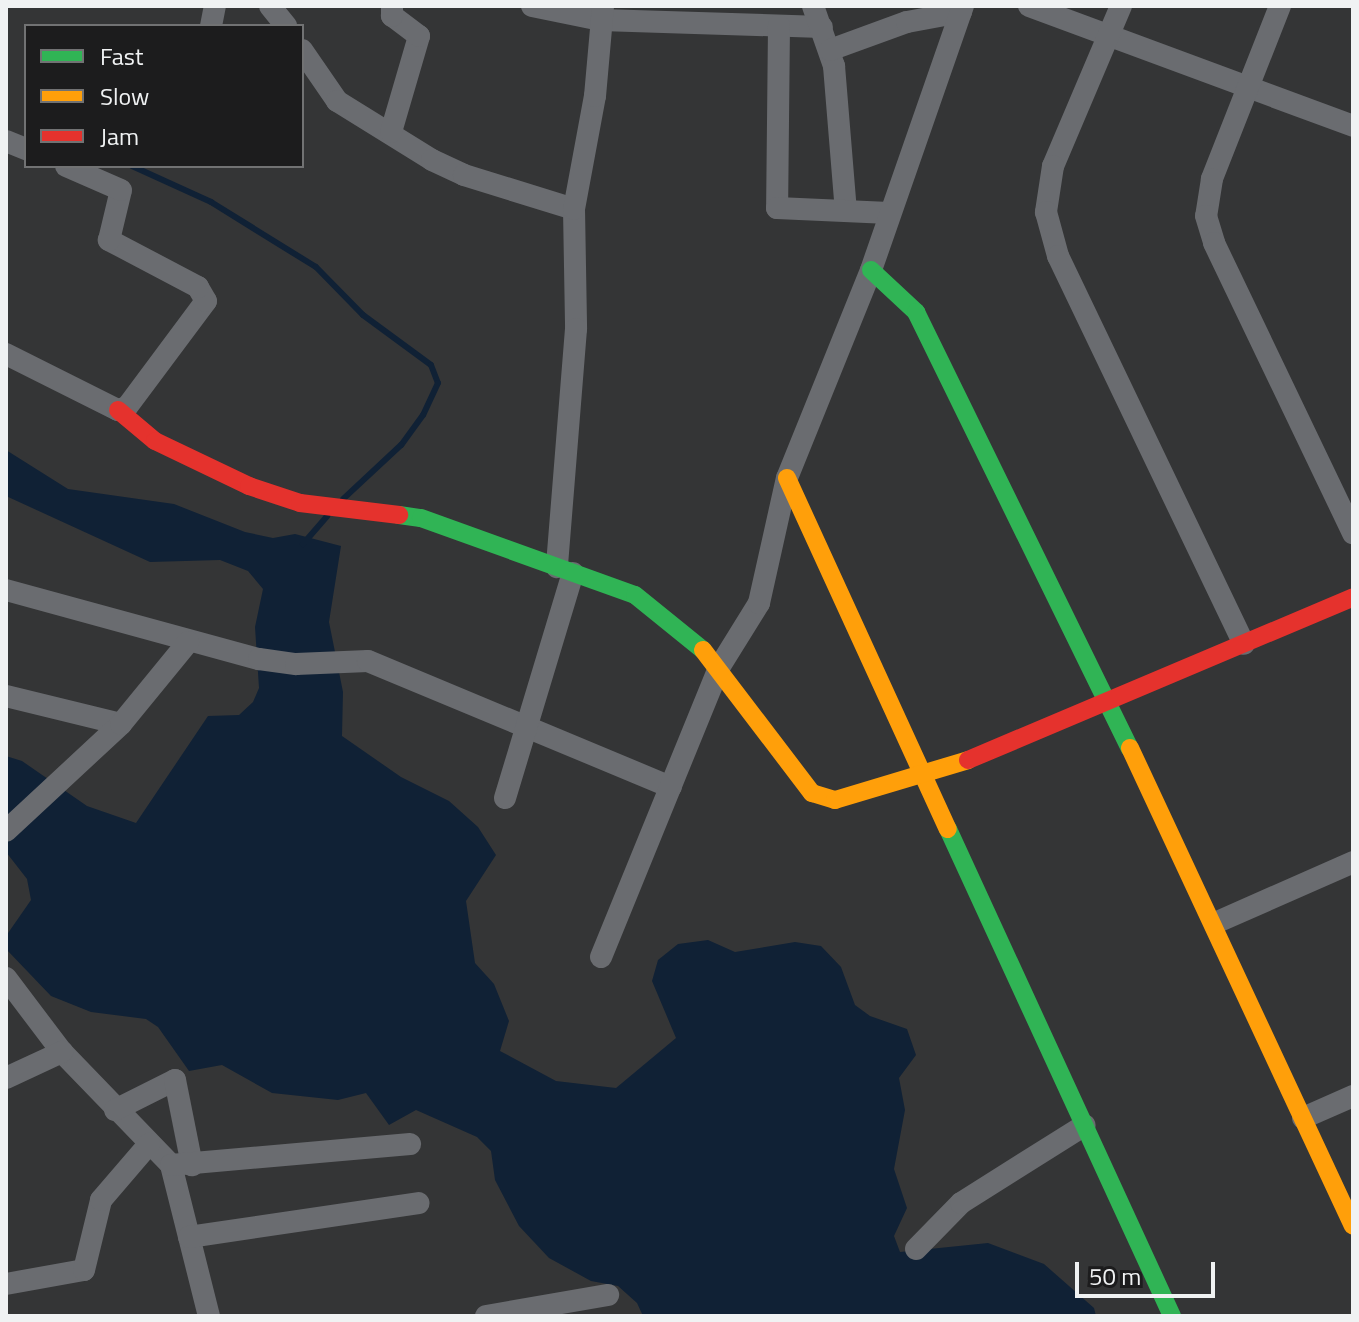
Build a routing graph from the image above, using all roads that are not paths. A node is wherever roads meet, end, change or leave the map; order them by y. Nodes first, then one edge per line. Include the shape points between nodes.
1 (270, 6) edge
2 (392, 6) edge
3 (532, 6) edge
4 (1029, 6) edge
5 (1121, 6) edge
6 (1280, 6) edge
7 (962, 9) edge
8 (602, 13) edge
9 (817, 16) edge
10 (284, 24) edge
11 (779, 26) junction
12 (1110, 36) junction
13 (830, 50) junction
14 (304, 53) edge
15 (1249, 87) junction
16 (1353, 126) edge
17 (391, 132) junction
18 (71, 168) edge
19 (574, 209) junction
20 (846, 211) junction
21 (889, 213) junction
22 (871, 270) junction
23 (6, 354) edge
24 (118, 410) junction
25 (787, 478) junction
26 (1353, 533) edge
27 (565, 570) junction
28 (6, 590) edge
29 (1353, 597) edge
30 (188, 642) junction
31 (1244, 644) junction
32 (720, 666) junction
33 (6, 696) edge
34 (1106, 706) junction
35 (121, 724) junction
36 (530, 725) junction
37 (926, 776) junction
38 (671, 787) junction
39 (505, 798) dead end
40 (6, 831) edge
41 (1353, 862) edge
42 (1215, 923) junction
43 (601, 957) dead end
44 (6, 978) edge
45 (62, 1052) junction
46 (6, 1078) edge
47 (1353, 1096) edge
48 (115, 1110) junction
49 (1303, 1118) junction
50 (1085, 1125) junction
51 (149, 1144) junction
52 (410, 1144) dead end
53 (182, 1165) junction
54 (418, 1203) dead end
55 (1353, 1226) edge
56 (189, 1237) junction
57 (916, 1249) dead end
58 (6, 1284) edge
59 (608, 1295) dead end
60 (209, 1316) edge
61 (486, 1316) edge
62 (1172, 1316) edge

1 - 10 street
2 - 17 street via 392,16 419,36
3 - 8 street
4 - 12 street
5 - 12 street
6 - 15 street
7 - 13 street
7 - 21 street
8 - 11 street
8 - 19 street via 595,96
9 - 11 street
9 - 13 street
11 - 20 street via 777,208
12 - 15 street
12 - 31 street via 1053,166 1046,212 1058,256
13 - 20 street
14 - 17 street via 337,101
15 - 16 street
15 - 26 street via 1212,179 1206,216 1214,243
17 - 19 street via 464,175
18 - 24 street via 121,190 109,240 204,293 202,310 127,407
19 - 27 street via 576,329
20 - 21 street
21 - 22 street
22 - 25 street
22 - 34 street via 916,312
23 - 24 street
24 - 27 street via 155,441 249,486 300,503 421,518
25 - 32 street via 759,603
25 - 37 street
27 - 32 street via 653,605
27 - 36 street
28 - 30 street
29 - 31 street
30 - 35 street
30 - 36 street via 296,664 368,661
31 - 34 street
32 - 37 street via 792,773 812,793 835,800
32 - 38 street
33 - 35 street
34 - 37 street
34 - 42 street
35 - 40 street
36 - 38 street
36 - 39 street
37 - 50 street
38 - 43 street
41 - 42 street
42 - 49 street
44 - 45 street
45 - 46 street
45 - 48 street
47 - 49 street
48 - 51 street
48 - 53 street via 175,1080
49 - 55 street
50 - 57 street via 961,1203
50 - 62 street
51 - 53 street
51 - 58 street via 101,1200 84,1270
52 - 53 street
53 - 56 street
54 - 56 street
56 - 60 street
59 - 61 street

